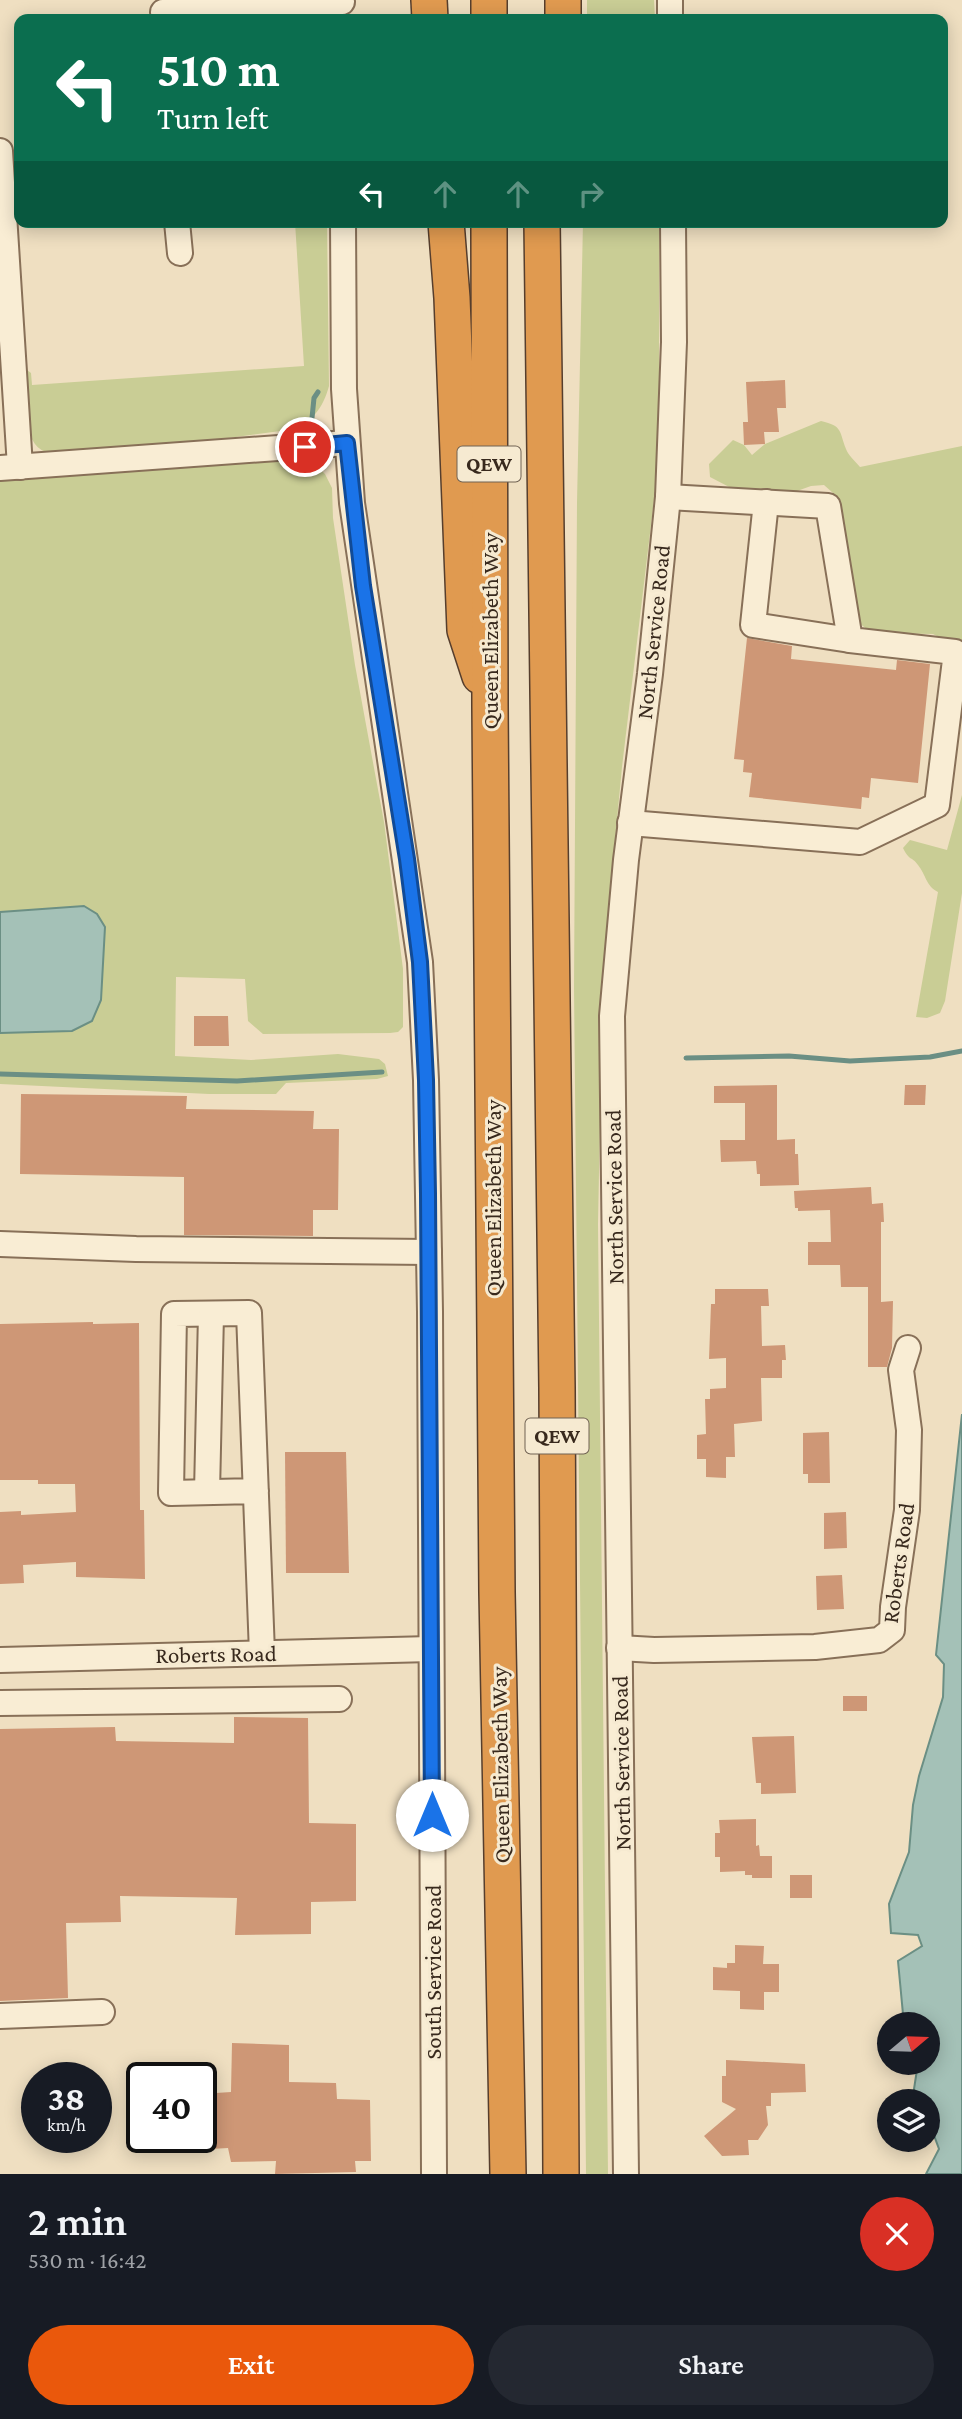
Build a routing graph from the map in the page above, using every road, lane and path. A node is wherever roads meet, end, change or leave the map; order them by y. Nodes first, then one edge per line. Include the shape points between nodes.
1 (342, 7) edge
2 (162, 10) edge
3 (0, 152) edge
4 (178, 228) edge
5 (343, 228) edge
6 (446, 228) edge
7 (489, 228) edge
8 (542, 228) edge
9 (565, 228) edge
10 (673, 228) edge
11 (180, 253) dead end
12 (347, 443) junction
13 (10, 467) edge
14 (547, 472) junction
15 (668, 497) junction
16 (766, 502) junction
17 (850, 639) junction
18 (490, 706) junction
19 (630, 823) junction
20 (0, 1244) edge
21 (429, 1252) junction
22 (211, 1314) junction
23 (908, 1348) dead end
24 (256, 1491) junction
25 (207, 1492) junction
26 (619, 1648) junction
27 (431, 1649) junction
28 (262, 1653) junction
29 (0, 1660) edge
30 (339, 1699) dead end
31 (0, 1703) edge
32 (102, 2012) dead end
33 (0, 2015) edge
34 (434, 2174) edge
35 (508, 2174) edge
36 (561, 2174) edge
37 (626, 2174) edge

1 - 2 street
3 - 13 street
4 - 11 street
5 - 12 street, South Service Road
6 - 18 highway via 465,630
7 - 18 highway, Queen Elizabeth Way / QEW
8 - 14 highway, QEW
9 - 14 highway via 566,331
10 - 15 street, North Service Road
12 - 13 street
12 - 21 street, South Service Road via 363,586 420,962
14 - 36 highway, QEW
15 - 16 street
15 - 19 street, North Service Road
16 - 17 street via 828,506
16 - 17 street via 753,625
17 - 19 street via 955,652 937,805 860,842
18 - 35 highway, Queen Elizabeth Way / QEW via 496,1578
19 - 26 street, North Service Road via 612,1016
20 - 21 street
21 - 27 street, South Service Road
22 - 24 street via 249,1313
22 - 25 street
22 - 25 street via 174,1314 171,1493
23 - 26 street, Roberts Road via 901,1370 909,1430 907,1510 892,1630 879,1640 815,1647
24 - 25 street
24 - 28 street
26 - 37 street, North Service Road
27 - 28 street, Roberts Road
27 - 34 street, South Service Road
28 - 29 street, Roberts Road
30 - 31 street
32 - 33 street

